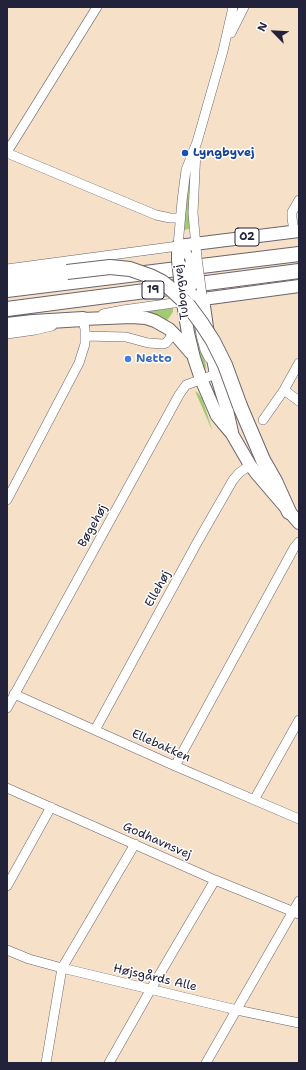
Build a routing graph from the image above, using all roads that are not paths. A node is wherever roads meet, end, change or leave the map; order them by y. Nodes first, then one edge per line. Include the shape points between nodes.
1 (97, 7) edge
2 (233, 7) edge
3 (244, 7) edge
4 (223, 51) junction
5 (197, 142) junction
6 (7, 153) edge
7 (299, 200) edge
8 (180, 218) junction
9 (297, 231) edge
10 (195, 244) junction
11 (299, 254) edge
12 (183, 257) junction
13 (7, 269) edge
14 (299, 271) edge
15 (7, 280) edge
16 (299, 286) edge
17 (7, 290) edge
18 (199, 298) junction
19 (182, 300) junction
20 (7, 309) edge
21 (83, 319) junction
22 (7, 325) edge
23 (7, 334) edge
24 (85, 336) junction
25 (170, 337) junction
26 (194, 358) junction
27 (299, 363) edge
28 (216, 374) junction
29 (201, 379) junction
30 (284, 390) junction
31 (299, 401) edge
32 (263, 420) dead end
33 (232, 434) junction
34 (250, 464) junction
35 (7, 500) edge
36 (289, 512) junction
37 (299, 523) edge
38 (299, 542) edge
39 (14, 694) junction
40 (7, 708) edge
41 (299, 720) edge
42 (95, 730) junction
43 (175, 766) junction
44 (7, 788) edge
45 (254, 800) junction
46 (51, 808) junction
47 (299, 818) edge
48 (135, 844) junction
49 (215, 880) junction
50 (7, 886) edge
51 (299, 901) edge
52 (296, 912) edge
53 (7, 950) edge
54 (62, 968) junction
55 (151, 989) junction
56 (237, 1010) junction
57 (299, 1023) edge
58 (46, 1063) edge
59 (109, 1063) edge
60 (206, 1063) edge

1 - 6 street
2 - 4 street, Tuborgvej
3 - 4 street, Tuborgvej
4 - 5 street, Tuborgvej
5 - 8 street, Tuborgvej via 186,170
5 - 10 street, Tuborgvej via 193,213
6 - 8 street via 156,214
7 - 9 street via 292,212
8 - 12 street, Tuborgvej
9 - 10 main road, O2
10 - 12 main road, O2
10 - 12 street, Tuborgvej
11 - 17 highway, 19
12 - 13 street
12 - 18 street, Tuborgvej, bridge
12 - 18 street, bridge via 188,287
12 - 19 main road, Tuborgvej, bridge
14 - 20 highway, 19
15 - 36 highway, bridge via 106,268 130,269 150,276 171,289 188,305 213,341 263,460
16 - 18 main road
18 - 19 street
18 - 28 main road, Tuborgvej
19 - 21 street
19 - 26 main road, Tuborgvej
21 - 22 highway
21 - 23 street
21 - 24 street
21 - 25 main road via 139,317 163,325
24 - 25 street via 126,337 163,344
24 - 35 street via 79,363
25 - 26 main road via 184,345
26 - 29 main road, Tuborgvej
27 - 30 street
28 - 29 street, Bøgehøj
28 - 33 main road, Tuborgvej via 228,410
29 - 33 main road, Tuborgvej via 216,416
29 - 39 street, Bøgehøj via 186,385 179,395
30 - 31 street
30 - 32 street
33 - 34 main road, Tuborgvej
34 - 36 main road, Tuborgvej
34 - 42 street, Ellehøj via 233,480
36 - 37 main road, Tuborgvej
38 - 43 street
39 - 40 street, Bøgehøj
39 - 42 street, Ellebakken
41 - 45 street
42 - 43 street, Ellebakken
43 - 45 street, Ellebakken
44 - 46 street, Godhavnsvej
45 - 47 street, Ellebakken
46 - 48 street, Godhavnsvej
46 - 50 street
48 - 49 street, Godhavnsvej
48 - 54 street
49 - 52 street, Godhavnsvej
49 - 55 street
51 - 52 street
52 - 56 street
53 - 54 street, Højsgårds Alle
54 - 55 street, Højsgårds Alle
54 - 58 street
55 - 56 street, Højsgårds Alle
55 - 59 street
56 - 57 street, Højsgårds Alle
56 - 60 street

